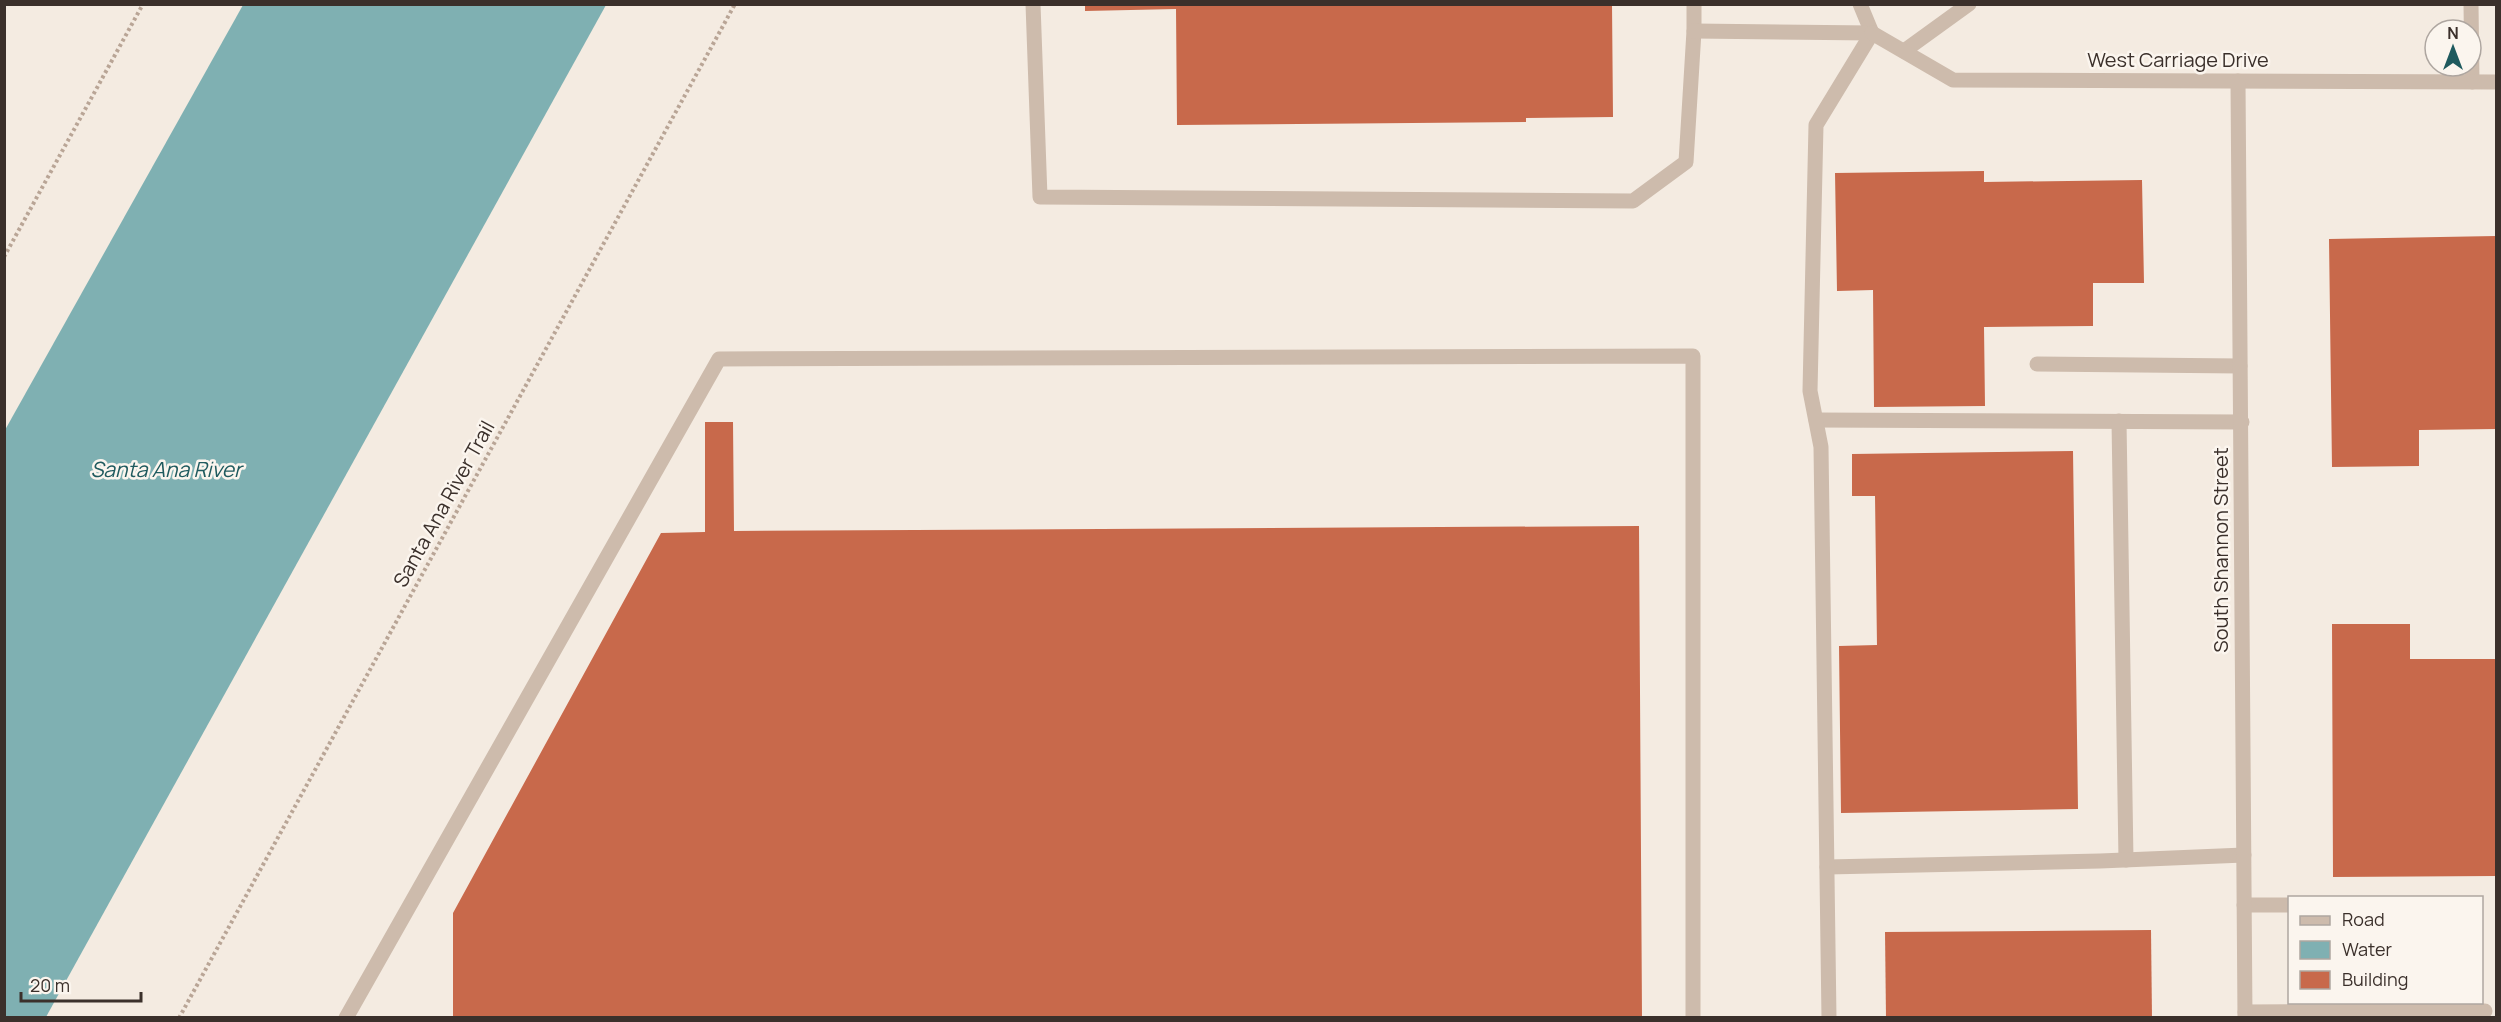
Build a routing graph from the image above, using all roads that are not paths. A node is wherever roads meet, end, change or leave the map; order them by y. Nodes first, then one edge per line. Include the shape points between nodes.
1 (1033, 4) edge
2 (1694, 4) edge
3 (1860, 4) edge
4 (1969, 4) edge
5 (2471, 4) edge
6 (1694, 31) junction
7 (1872, 33) junction
8 (1904, 51) junction
9 (2238, 81) junction
10 (2472, 82) junction
11 (2496, 82) edge
12 (2037, 364) dead end
13 (2240, 366) junction
14 (1816, 420) junction
15 (2119, 421) junction
16 (2241, 422) junction
17 (2244, 855) junction
18 (2126, 860) junction
19 (1827, 867) junction
20 (2244, 905) junction
21 (2288, 905) edge
22 (2485, 1011) dead end
23 (2245, 1015) edge
24 (346, 1017) edge
25 (1693, 1017) edge
26 (1829, 1017) edge

1 - 6 street via 1040,197 1633,201 1686,162
2 - 6 street
3 - 7 street
4 - 8 street
5 - 10 street
6 - 7 street
7 - 8 street, West Carriage Drive
7 - 14 street via 1816,125 1810,391
8 - 9 street, West Carriage Drive via 1953,80
9 - 10 street, West Carriage Drive
9 - 13 street, South Shannon Street
10 - 11 street, West Carriage Drive
12 - 13 street
13 - 16 street, South Shannon Street
14 - 15 street
14 - 19 street via 1821,447
15 - 16 street
15 - 18 street
16 - 17 street, South Shannon Street
17 - 18 street
17 - 20 street, South Shannon Street
18 - 19 street
19 - 26 street
20 - 21 street
20 - 23 street, South Shannon Street
22 - 23 street
24 - 25 street via 719,359 1693,356

